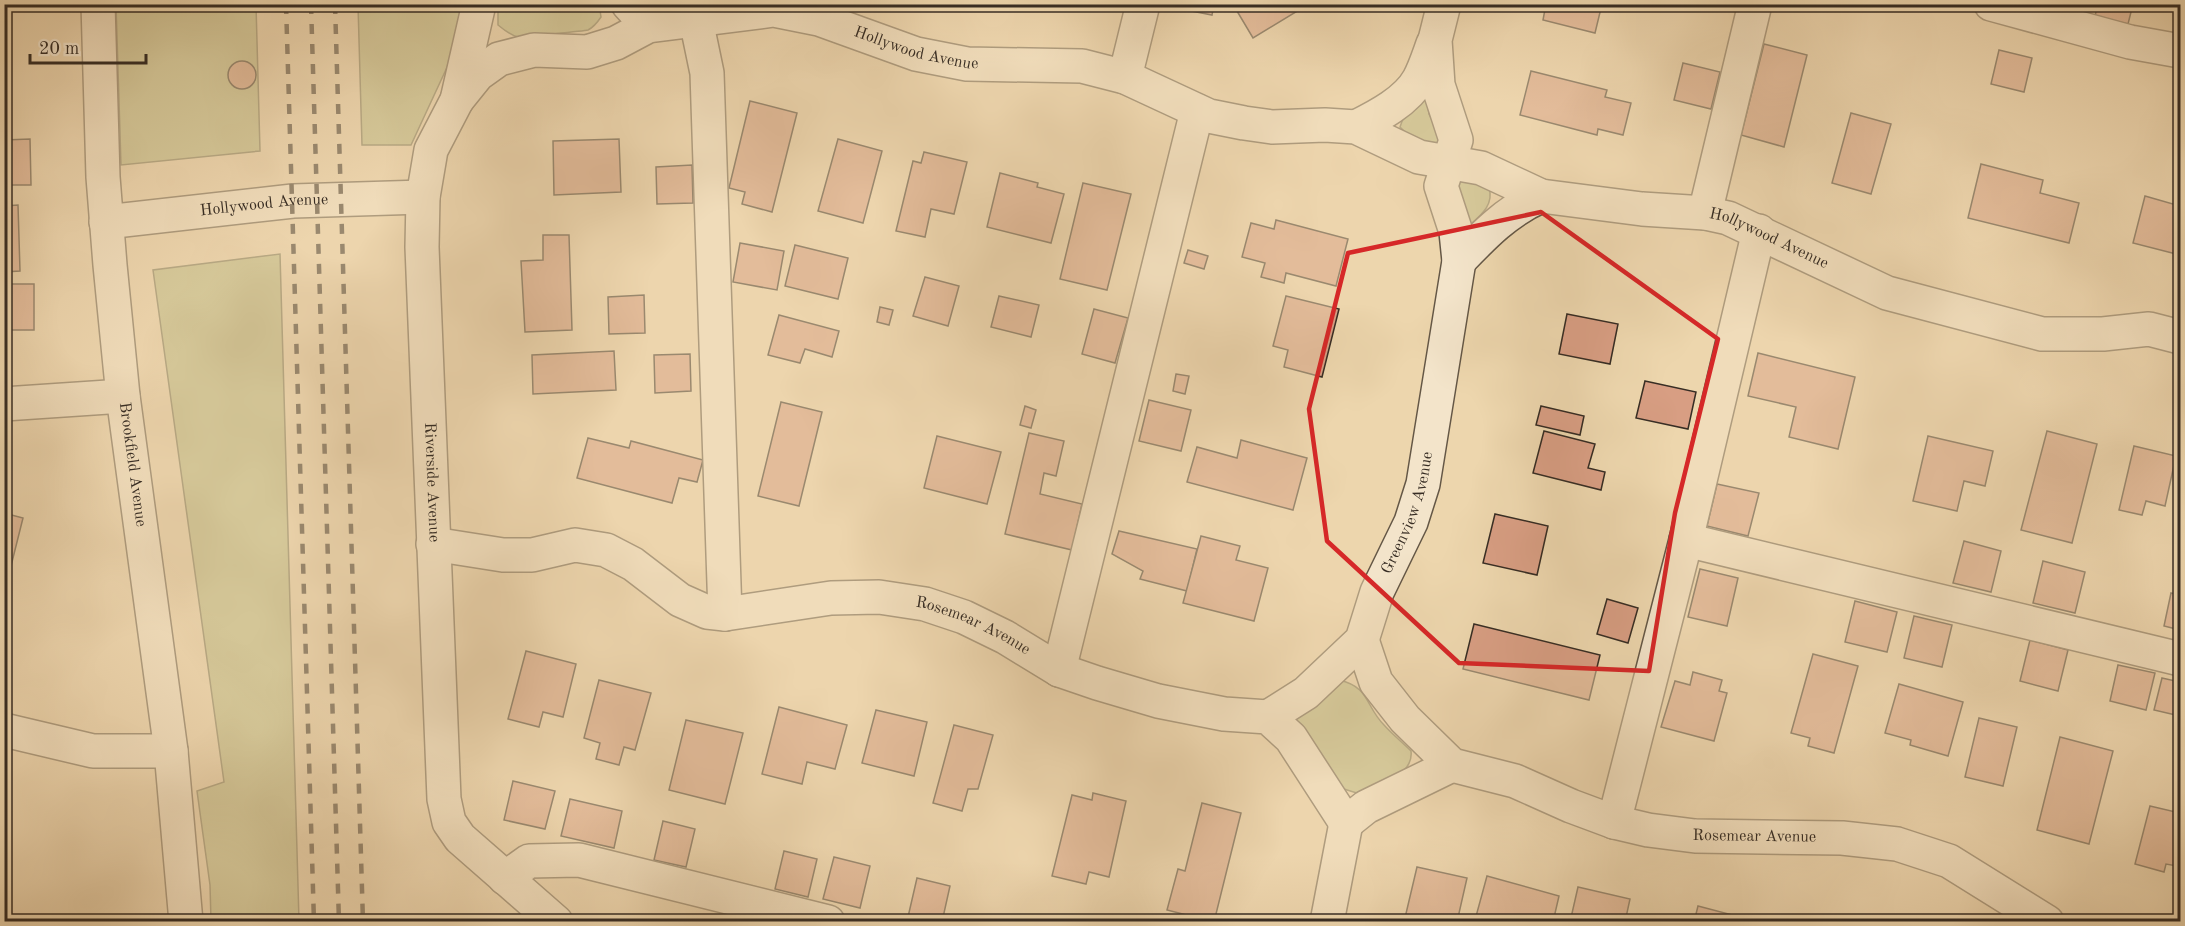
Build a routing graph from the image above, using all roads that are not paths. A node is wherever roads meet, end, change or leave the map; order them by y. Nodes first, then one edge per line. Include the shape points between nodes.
1 (98, 4) edge
2 (479, 4) edge
3 (1143, 4) edge
4 (1444, 4) edge
5 (1755, 4) edge
6 (1991, 4) edge
7 (638, 15) edge
8 (841, 15) edge
9 (696, 20) junction
10 (1435, 40) junction
11 (2181, 51) edge
12 (1125, 77) junction
13 (457, 100) junction
14 (1197, 111) junction
15 (1356, 127) junction
16 (1448, 161) junction
17 (1541, 196) junction
18 (423, 197) junction
19 (1705, 213) junction
20 (106, 222) junction
21 (1759, 231) junction
22 (1459, 261) junction
23 (2181, 337) edge
24 (123, 396) junction
25 (4, 404) edge
26 (1686, 540) junction
27 (433, 544) junction
28 (724, 614) junction
29 (1362, 640) junction
30 (2181, 659) edge
31 (1059, 670) junction
32 (1268, 717) junction
33 (4, 730) edge
34 (171, 751) junction
35 (1452, 765) junction
36 (1614, 822) junction
37 (1346, 823) junction
38 (505, 878) junction
39 (186, 921) edge
40 (556, 921) edge
41 (828, 921) edge
42 (1327, 921) edge
43 (2047, 921) edge

1 - 20 street, Brookfield Avenue
2 - 13 street, Riverside Avenue
3 - 12 street
4 - 10 street, Greenview Avenue
5 - 19 street
6 - 11 street via 2130,42
7 - 9 street, Hollywood Avenue
7 - 13 street, Hollywood Avenue via 616,43 586,52 534,50 500,59 478,74
8 - 9 street, Hollywood Avenue via 819,19 774,10
8 - 12 street, Hollywood Avenue via 916,54 966,64 1082,66
9 - 28 street via 707,72
10 - 15 street via 1419,80 1407,94 1380,116
10 - 16 street, Greenview Avenue via 1438,85 1456,140
12 - 14 street, Hollywood Avenue
13 - 18 street, Riverside Avenue via 431,150
14 - 15 street, Hollywood Avenue via 1263,126
14 - 31 street
15 - 16 street, Hollywood Avenue via 1419,157
16 - 17 street, Hollywood Avenue via 1481,168
16 - 22 street, Greenview Avenue via 1441,186 1456,232
17 - 19 street, Hollywood Avenue via 1588,204
17 - 22 street via 1497,222
18 - 20 street, Hollywood Avenue via 293,201
18 - 27 street, Riverside Avenue
19 - 21 street, Hollywood Avenue
20 - 24 street, Brookfield Avenue
21 - 23 street, Hollywood Avenue via 1887,293 2042,334 2149,329
21 - 26 street
22 - 29 street, Greenview Avenue via 1423,484 1411,522 1377,592
24 - 25 street
24 - 34 street, Brookfield Avenue
26 - 30 street
26 - 36 street
27 - 28 street, Rosemear Avenue via 503,555 532,555 574,545 606,550 633,564 680,600 706,612
27 - 38 street, Riverside Avenue via 444,798 449,822 460,838
28 - 31 street, Rosemear Avenue via 831,598 879,597 925,604 1005,637
29 - 32 street, Greenview Avenue via 1306,693
29 - 35 street via 1376,682 1405,719
31 - 32 street, Rosemear Avenue via 1158,701 1224,714
32 - 37 street via 1291,738
33 - 34 street via 93,751
34 - 39 street, Brookfield Avenue
35 - 36 street, Rosemear Avenue via 1515,781
35 - 37 street via 1366,807
36 - 43 street, Rosemear Avenue via 1695,836 1842,838 1897,844 1948,861
37 - 42 street
38 - 40 street, Riverside Avenue
38 - 41 street via 529,861 579,860

